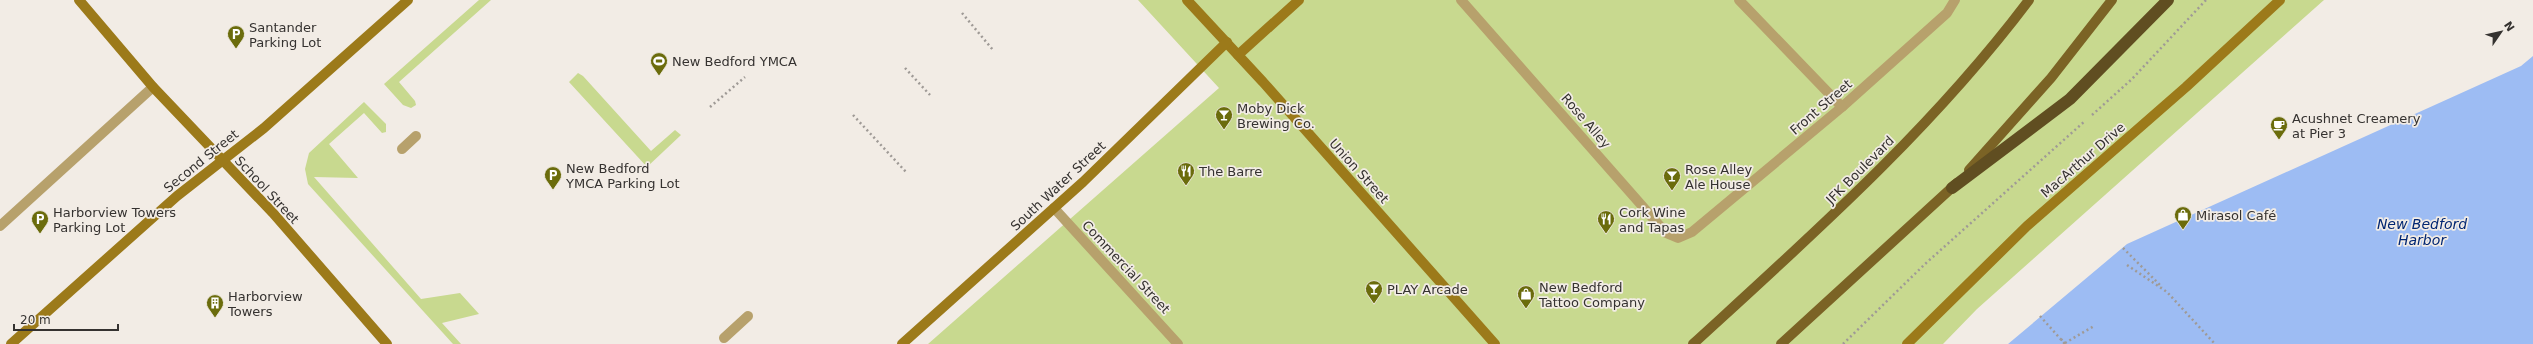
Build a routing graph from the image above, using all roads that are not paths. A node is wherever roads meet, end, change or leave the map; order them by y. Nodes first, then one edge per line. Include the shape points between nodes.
1 (79, 0) edge
2 (408, 0) edge
3 (1187, 0) edge
4 (1299, 0) edge
5 (1461, 0) edge
6 (1739, 0) edge
7 (1955, 0) edge
8 (2029, 0) edge
9 (2112, 0) edge
10 (2168, 0) edge
11 (2280, 0) edge
12 (1227, 42) junction
13 (1238, 55) junction
14 (153, 86) junction
15 (1842, 107) junction
16 (416, 136) dead end
17 (402, 149) dead end
18 (222, 161) junction
19 (1952, 188) junction
20 (1054, 208) junction
21 (0, 226) edge
22 (1698, 227) joint
23 (748, 316) dead end
24 (724, 338) dead end
25 (11, 344) edge
26 (387, 344) edge
27 (902, 344) edge
28 (1178, 344) edge
29 (1495, 344) edge
30 (1693, 344) edge
31 (1781, 344) edge
32 (1908, 344) edge

1 - 14 main road, School Street
2 - 18 main road, Second Street via 264,128
3 - 12 main road, Union Street
4 - 13 main road
5 - 22 street, Rose Alley via 1666,233 1683,237
6 - 15 street
7 - 15 street, Front Street via 1947,13
8 - 30 main road, JFK Boulevard via 1955,90 1852,198
9 - 19 main road via 2088,33 2005,132
10 - 19 highway via 2070,99
11 - 32 main road, MacArthur Drive via 2186,87 2022,231
12 - 13 main road, Union Street
12 - 20 main road, South Water Street
13 - 29 main road, Union Street
14 - 18 main road, School Street
14 - 21 street
15 - 22 street, Front Street
16 - 17 street
18 - 25 main road, Second Street via 171,202
18 - 26 main road, School Street via 273,213
19 - 31 main road
20 - 27 main road, South Water Street
20 - 28 street, Commercial Street
23 - 24 street

